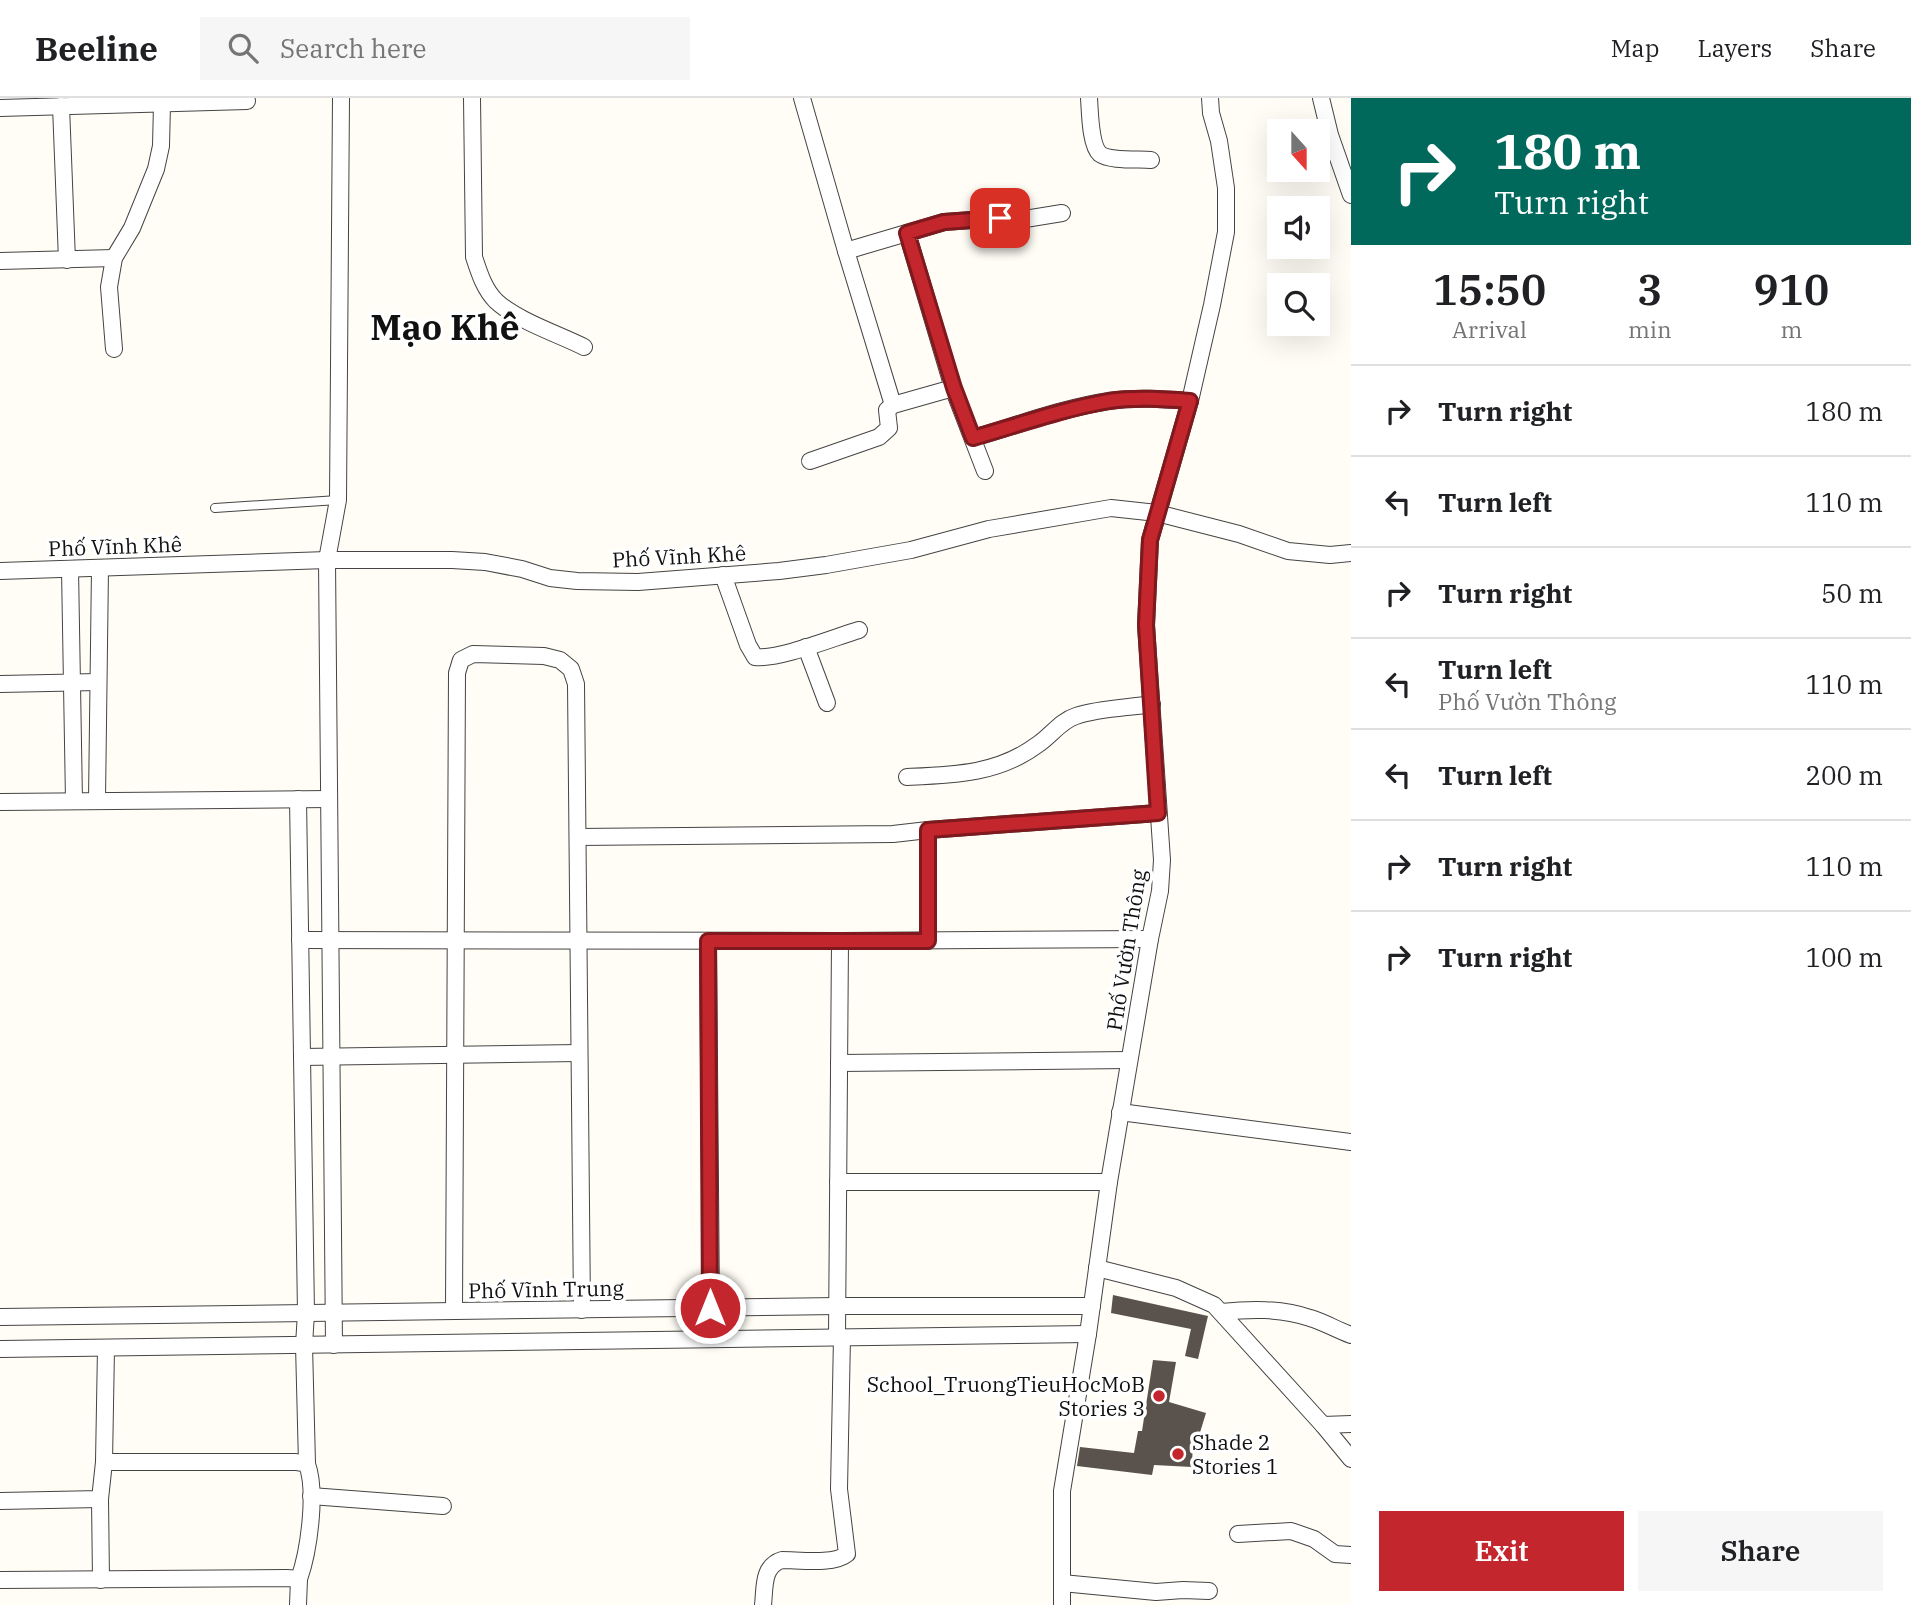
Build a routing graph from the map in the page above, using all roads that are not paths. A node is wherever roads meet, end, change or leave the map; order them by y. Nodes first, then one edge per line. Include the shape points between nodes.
1 (341, 98) edge
2 (472, 98) edge
3 (802, 98) edge
4 (1089, 98) edge
5 (1210, 98) edge
6 (1321, 98) edge
7 (247, 101) dead end
8 (162, 104) junction
9 (61, 106) junction
10 (0, 108) edge
11 (1151, 160) dead end
12 (1351, 195) edge
13 (1062, 213) dead end
14 (907, 233) junction
15 (846, 251) junction
16 (114, 258) junction
17 (67, 260) junction
18 (0, 261) edge
19 (584, 347) dead end
20 (114, 349) dead end
21 (954, 388) junction
22 (1190, 401) junction
23 (893, 405) junction
24 (973, 438) junction
25 (810, 461) dead end
26 (985, 471) dead end
27 (338, 500) junction
28 (215, 508) dead end
29 (1157, 513) junction
30 (1351, 553) edge
31 (327, 560) junction
32 (100, 568) junction
33 (69, 569) junction
34 (0, 571) edge
35 (723, 575) junction
36 (859, 630) dead end
37 (806, 647) junction
38 (98, 682) junction
39 (72, 683) junction
40 (0, 684) edge
41 (827, 703) dead end
42 (1152, 704) junction
43 (907, 777) dead end
44 (298, 799) junction
45 (329, 799) junction
46 (97, 800) junction
47 (74, 801) junction
48 (0, 802) edge
49 (1158, 813) junction
50 (928, 830) junction
51 (578, 837) junction
52 (1150, 939) junction
53 (300, 940) junction
54 (330, 940) junction
55 (454, 940) junction
56 (579, 941) junction
57 (708, 941) junction
58 (840, 941) junction
59 (928, 941) junction
60 (579, 1053) junction
61 (454, 1056) junction
62 (302, 1057) junction
63 (332, 1057) junction
64 (1129, 1060) junction
65 (839, 1063) junction
66 (1120, 1112) junction
67 (1351, 1142) edge
68 (838, 1182) junction
69 (1109, 1182) junction
70 (1097, 1268) junction
71 (1092, 1306) junction
72 (838, 1307) junction
73 (710, 1308) junction
74 (582, 1310) junction
75 (454, 1311) junction
76 (335, 1312) junction
77 (1221, 1312) junction
78 (306, 1313) junction
79 (0, 1317) edge
80 (1088, 1334) junction
81 (1351, 1335) edge
82 (840, 1337) junction
83 (304, 1345) junction
84 (334, 1345) junction
85 (106, 1348) junction
86 (0, 1349) edge
87 (1351, 1424) edge
88 (1322, 1425) junction
89 (1351, 1459) edge
90 (104, 1462) junction
91 (307, 1464) junction
92 (311, 1496) junction
93 (100, 1499) junction
94 (0, 1501) edge
95 (443, 1506) dead end
96 (1238, 1534) dead end
97 (1351, 1555) edge
98 (299, 1579) junction
99 (0, 1580) edge
100 (101, 1580) junction
101 (1062, 1583) junction
102 (1209, 1591) dead end
103 (298, 1605) edge
104 (763, 1605) edge
105 (1062, 1605) edge

1 - 27 street
2 - 19 street via 474,257 482,280 495,300 513,313
3 - 15 street
4 - 11 street via 1093,140 1102,156
5 - 22 street, Phố Vườn Thông via 1226,188 1226,232
6 - 12 street
7 - 8 street
8 - 9 street
8 - 16 street via 156,169
9 - 10 street
9 - 17 street
13 - 14 street via 1019,220 944,222
14 - 15 street
14 - 21 street
15 - 23 street
16 - 17 street
16 - 20 street via 109,287
17 - 18 street
21 - 23 street
21 - 24 street
22 - 24 street via 1110,401
22 - 29 street, Phố Vườn Thông
23 - 25 street via 887,410 889,428 879,438
24 - 26 street
27 - 28 lane
27 - 31 street
29 - 30 street, Phố Vĩnh Khê via 1288,551
29 - 35 street, Phố Vĩnh Khê via 1111,508 826,565
29 - 42 street, Phố Vườn Thông via 1150,540 1146,625
31 - 32 street, Phố Vĩnh Khê
31 - 35 street, Phố Vĩnh Khê via 485,562 577,581 638,582
31 - 45 street
32 - 33 street, Phố Vĩnh Khê
32 - 38 street
33 - 34 street, Phố Vĩnh Khê
33 - 39 street
35 - 37 street via 755,657
36 - 37 street
37 - 41 street
38 - 39 street
38 - 46 street
39 - 40 street
39 - 47 street
42 - 43 street via 1075,716 1038,745 981,771
42 - 49 street, Phố Vườn Thông
44 - 45 street
44 - 46 street
44 - 53 street
45 - 54 street
46 - 47 street
47 - 48 street
49 - 50 street
49 - 52 street, Phố Vườn Thông via 1162,860
50 - 51 street
50 - 59 street
51 - 55 street via 576,684 571,669 544,656 473,654 461,660 457,673
51 - 56 street
52 - 59 street
52 - 64 street, Phố Vườn Thông
53 - 54 street
53 - 62 street
54 - 55 street
54 - 63 street
55 - 56 street
55 - 61 street
56 - 57 street
56 - 60 street
57 - 58 street
57 - 73 street
58 - 59 street
58 - 65 street
60 - 61 street
60 - 74 street
61 - 63 street
61 - 75 street
62 - 63 street
62 - 78 street
63 - 76 street
64 - 65 street
64 - 66 street, Phố Vườn Thông
65 - 68 street
66 - 67 street
66 - 69 street, Phố Vườn Thông
68 - 69 street
68 - 72 street
69 - 70 street, Phố Vườn Thông
70 - 71 street, Phố Vườn Thông
70 - 77 street via 1176,1288
71 - 72 street, Phố Vĩnh Trung
71 - 80 street, Phố Vườn Thông
72 - 73 street, Phố Vĩnh Trung
72 - 82 street
73 - 74 street, Phố Vĩnh Trung
74 - 75 street, Phố Vĩnh Trung
75 - 76 street, Phố Vĩnh Trung
76 - 78 street, Phố Vĩnh Trung
76 - 84 street
77 - 81 street via 1284,1311
77 - 88 street
78 - 79 street, Phố Vĩnh Trung
78 - 83 street
80 - 82 street
80 - 101 street, Phố Vườn Thông via 1062,1491
82 - 84 street
82 - 104 street via 839,1489 847,1554 841,1559 776,1562 767,1572
83 - 84 street
83 - 85 street
83 - 91 street
85 - 86 street
85 - 90 street
87 - 88 street
88 - 89 street
90 - 91 street
90 - 93 street
91 - 92 street
92 - 95 street
92 - 98 street
93 - 94 street
93 - 100 street
96 - 97 street via 1291,1531 1335,1553
98 - 100 street
98 - 103 street
99 - 100 street
101 - 102 street via 1156,1592
101 - 105 street, Phố Vườn Thông

